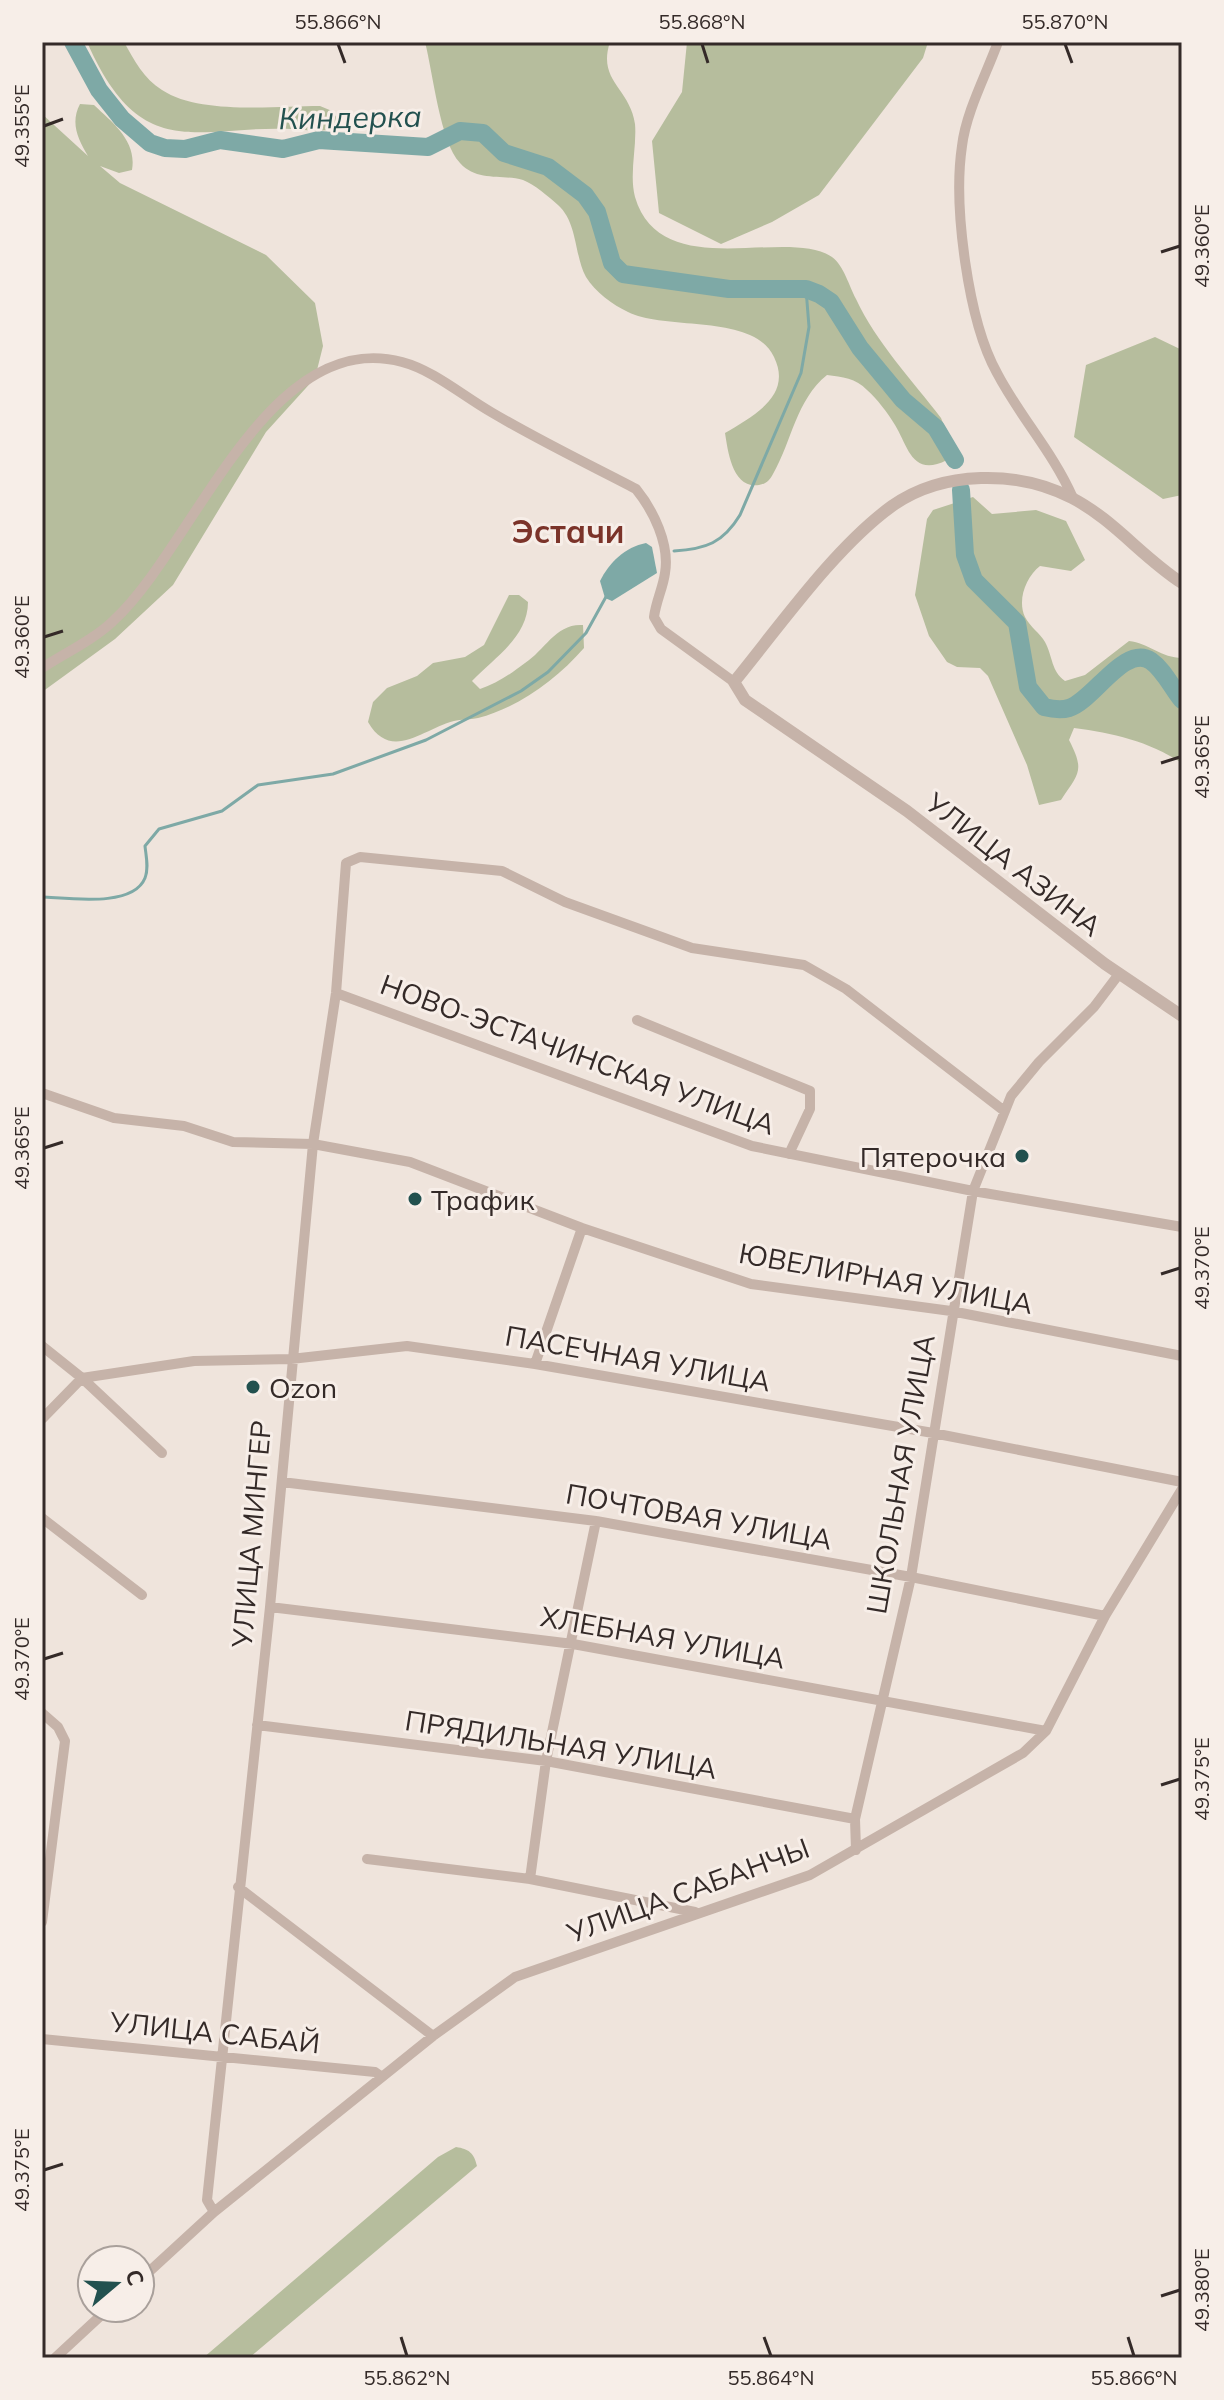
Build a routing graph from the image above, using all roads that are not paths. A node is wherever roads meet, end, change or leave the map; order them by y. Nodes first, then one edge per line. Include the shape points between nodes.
1 (998, 42) edge
2 (1073, 498) junction
3 (1182, 583) edge
4 (42, 668) edge
5 (734, 682) junction
6 (1119, 974) junction
7 (336, 993) junction
8 (1182, 1016) edge
9 (637, 1020) dead end
10 (42, 1093) edge
11 (1003, 1110) junction
12 (313, 1144) junction
13 (789, 1154) junction
14 (973, 1191) junction
15 (1182, 1227) edge
16 (582, 1228) junction
17 (951, 1311) junction
18 (42, 1346) edge
19 (1182, 1356) edge
20 (291, 1359) junction
21 (535, 1364) junction
22 (82, 1378) junction
23 (42, 1419) edge
24 (933, 1433) junction
25 (162, 1453) dead end
26 (282, 1482) junction
27 (1182, 1482) edge
28 (1182, 1489) edge
29 (42, 1518) edge
30 (596, 1521) junction
31 (911, 1577) junction
32 (142, 1595) dead end
33 (270, 1607) junction
34 (1105, 1616) junction
35 (573, 1644) junction
36 (881, 1701) junction
37 (42, 1713) edge
38 (257, 1725) junction
39 (1046, 1731) junction
40 (546, 1761) junction
41 (855, 1819) junction
42 (856, 1850) junction
43 (367, 1859) dead end
44 (530, 1879) junction
45 (238, 1887) junction
46 (697, 1913) junction
47 (42, 1922) edge
48 (433, 2036) junction
49 (42, 2039) edge
50 (221, 2056) junction
51 (382, 2077) junction
52 (214, 2212) junction
53 (156, 2265) edge
54 (92, 2324) edge
55 (55, 2358) edge

1 - 2 street via 962,144 958,210 984,349 1048,448
2 - 3 street
2 - 5 street via 1041,485 987,478 943,484 904,499 858,535
4 - 5 street via 113,622 287,392 325,368 364,356 420,370 636,489 659,529 666,570 654,617 661,629
5 - 6 street, УЛИЦА АЗИНА via 745,700 907,811
6 - 8 street, УЛИЦА АЗИНА
6 - 11 street, ШКОЛЬНАЯ УЛИЦА
7 - 11 street, УЛИЦА МИНГЕР via 344,867 349,859 502,871 565,902 692,948 804,965 824,973
7 - 12 street, УЛИЦА МИНГЕР
7 - 13 street, НОВО-ЭСТАЧИНСКАЯ УЛИЦА via 752,1146
9 - 13 street via 810,1091 810,1109
10 - 12 street, ЮВЕЛИРНАЯ УЛИЦА via 114,1118 184,1126 233,1142
11 - 14 street, ШКОЛЬНАЯ УЛИЦА
12 - 16 street, ЮВЕЛИРНАЯ УЛИЦА via 410,1162
12 - 20 street, УЛИЦА МИНГЕР
13 - 14 street, НОВО-ЭСТАЧИНСКАЯ УЛИЦА
14 - 15 street, НОВО-ЭСТАЧИНСКАЯ УЛИЦА
14 - 17 street, ШКОЛЬНАЯ УЛИЦА
16 - 17 street, ЮВЕЛИРНАЯ УЛИЦА via 751,1284
16 - 21 street
17 - 19 street, ЮВЕЛИРНАЯ УЛИЦА
17 - 24 street, ШКОЛЬНАЯ УЛИЦА
18 - 22 street
20 - 21 street, ПАСЕЧНАЯ УЛИЦА via 407,1346
20 - 22 street, ПАСЕЧНАЯ УЛИЦА via 194,1361
20 - 26 street, УЛИЦА МИНГЕР
21 - 24 street, ПАСЕЧНАЯ УЛИЦА
22 - 23 street
22 - 25 street
24 - 27 street, ПАСЕЧНАЯ УЛИЦА
24 - 31 street, ШКОЛЬНАЯ УЛИЦА
26 - 30 street, ПОЧТОВАЯ УЛИЦА
26 - 33 street, УЛИЦА МИНГЕР
28 - 34 street, УЛИЦА САБАНЧЫ
29 - 32 street
30 - 31 street, ПОЧТОВАЯ УЛИЦА
30 - 35 street
31 - 34 street, ПОЧТОВАЯ УЛИЦА
31 - 36 street, ШКОЛЬНАЯ УЛИЦА
33 - 35 street, ХЛЕБНАЯ УЛИЦА
33 - 38 street, УЛИЦА МИНГЕР
34 - 39 street, УЛИЦА САБАНЧЫ
35 - 36 street, ХЛЕБНАЯ УЛИЦА
35 - 40 street
36 - 39 street, ХЛЕБНАЯ УЛИЦА
36 - 41 street, ШКОЛЬНАЯ УЛИЦА
37 - 47 street via 65,1741
38 - 40 street, ПРЯДИЛЬНАЯ УЛИЦА
38 - 45 street, УЛИЦА МИНГЕР
39 - 42 street, УЛИЦА САБАНЧЫ via 1023,1753
40 - 41 street, ПРЯДИЛЬНАЯ УЛИЦА
40 - 44 street
41 - 42 street, ШКОЛЬНАЯ УЛИЦА
42 - 46 street, УЛИЦА САБАНЧЫ via 810,1875
43 - 44 street
44 - 46 street
45 - 48 street
45 - 50 street, УЛИЦА МИНГЕР
46 - 48 street, УЛИЦА САБАНЧЫ via 515,1977
48 - 51 street, УЛИЦА САБАНЧЫ
49 - 50 street, УЛИЦА САБАЙ
50 - 51 street, УЛИЦА САБАЙ via 375,2072
50 - 52 street, УЛИЦА МИНГЕР via 207,2200
51 - 52 street, УЛИЦА САБАНЧЫ
52 - 53 street, УЛИЦА САБАНЧЫ
54 - 55 street

